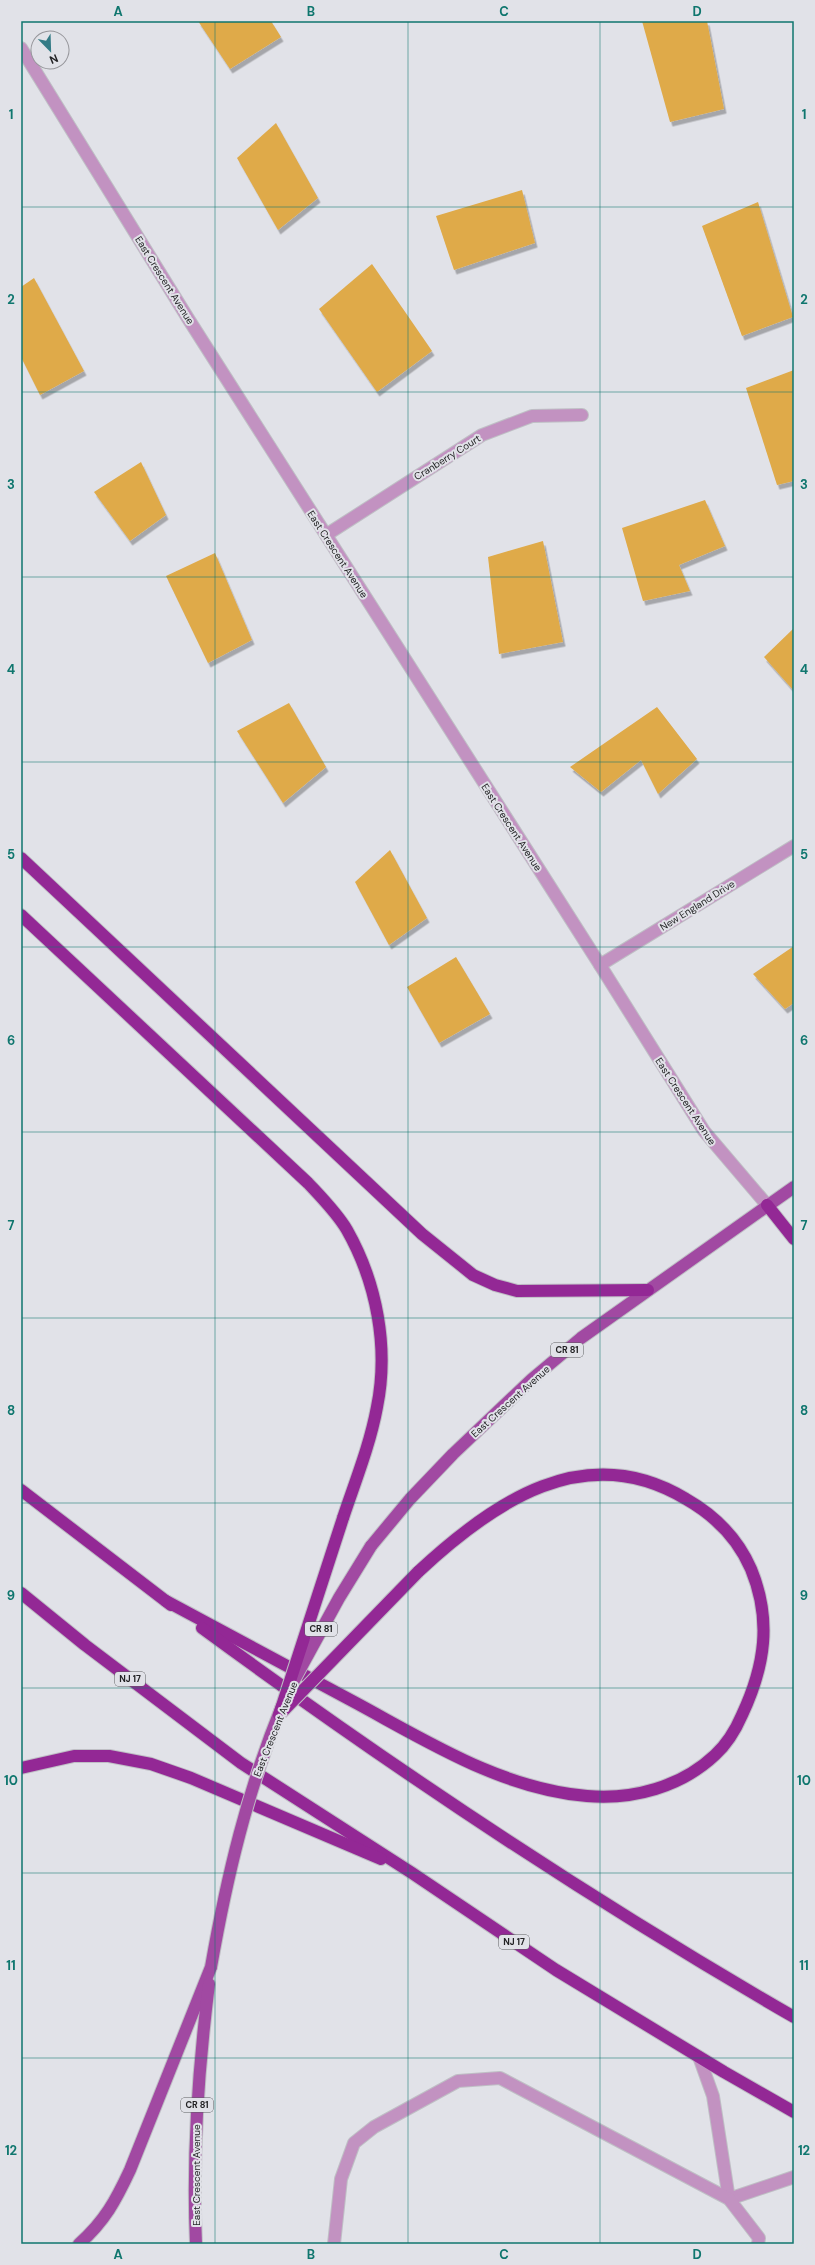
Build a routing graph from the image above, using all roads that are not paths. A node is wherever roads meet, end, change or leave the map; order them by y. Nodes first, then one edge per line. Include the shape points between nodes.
1 (21, 48) edge
2 (582, 415) dead end
3 (326, 535) junction
4 (794, 846) edge
5 (21, 858) edge
6 (21, 915) edge
7 (600, 965) junction
8 (794, 1187) edge
9 (767, 1205) junction
10 (794, 1239) edge
11 (648, 1290) junction
12 (21, 1490) edge
13 (21, 1593) edge
14 (166, 1601) junction
15 (278, 1715) junction
16 (21, 1768) edge
17 (412, 1873) junction
18 (211, 1967) junction
19 (794, 2017) edge
20 (700, 2057) junction
21 (794, 2112) edge
22 (794, 2177) edge
23 (729, 2199) junction
24 (79, 2244) edge
25 (196, 2244) edge
26 (334, 2244) edge
27 (758, 2244) edge

1 - 3 street, East Crescent Avenue
2 - 3 street, Cranberry Court via 532,416 482,435
3 - 7 street, East Crescent Avenue
4 - 7 street, New England Drive
5 - 11 highway via 416,1228 473,1275 517,1291
6 - 15 highway, bridge via 327,1203 347,1230 371,1287 382,1351 377,1407
7 - 9 street, East Crescent Avenue via 704,1131
8 - 9 main road
9 - 10 highway
9 - 11 main road, East Crescent Avenue / CR 81
11 - 15 main road, East Crescent Avenue / CR 81, bridge via 581,1338 532,1379 410,1499 371,1546 309,1650
12 - 14 highway
13 - 17 highway, NJ 17 via 241,1763
14 - 15 highway, bridge via 470,1764 530,1786 587,1797 643,1793 671,1785 717,1754 736,1728 751,1696 760,1668 764,1643 763,1616 757,1590 746,1561 718,1521 686,1498 649,1480 619,1474 559,1479 535,1487 473,1525 418,1572
14 - 19 highway via 297,1697 521,1850 633,1922
15 - 18 main road, East Crescent Avenue / CR 81, bridge via 237,1838
16 - 17 highway via 80,1756 109,1756 150,1764 191,1778
17 - 20 highway, NJ 17 via 556,1970
18 - 24 main road via 115,2202 104,2219
18 - 25 main road, East Crescent Avenue / CR 81 via 195,2139
20 - 21 highway, NJ 17
20 - 23 street via 713,2096
22 - 23 street
23 - 26 street via 500,2078 458,2081 380,2123 354,2143 340,2179
23 - 27 street via 759,2238

